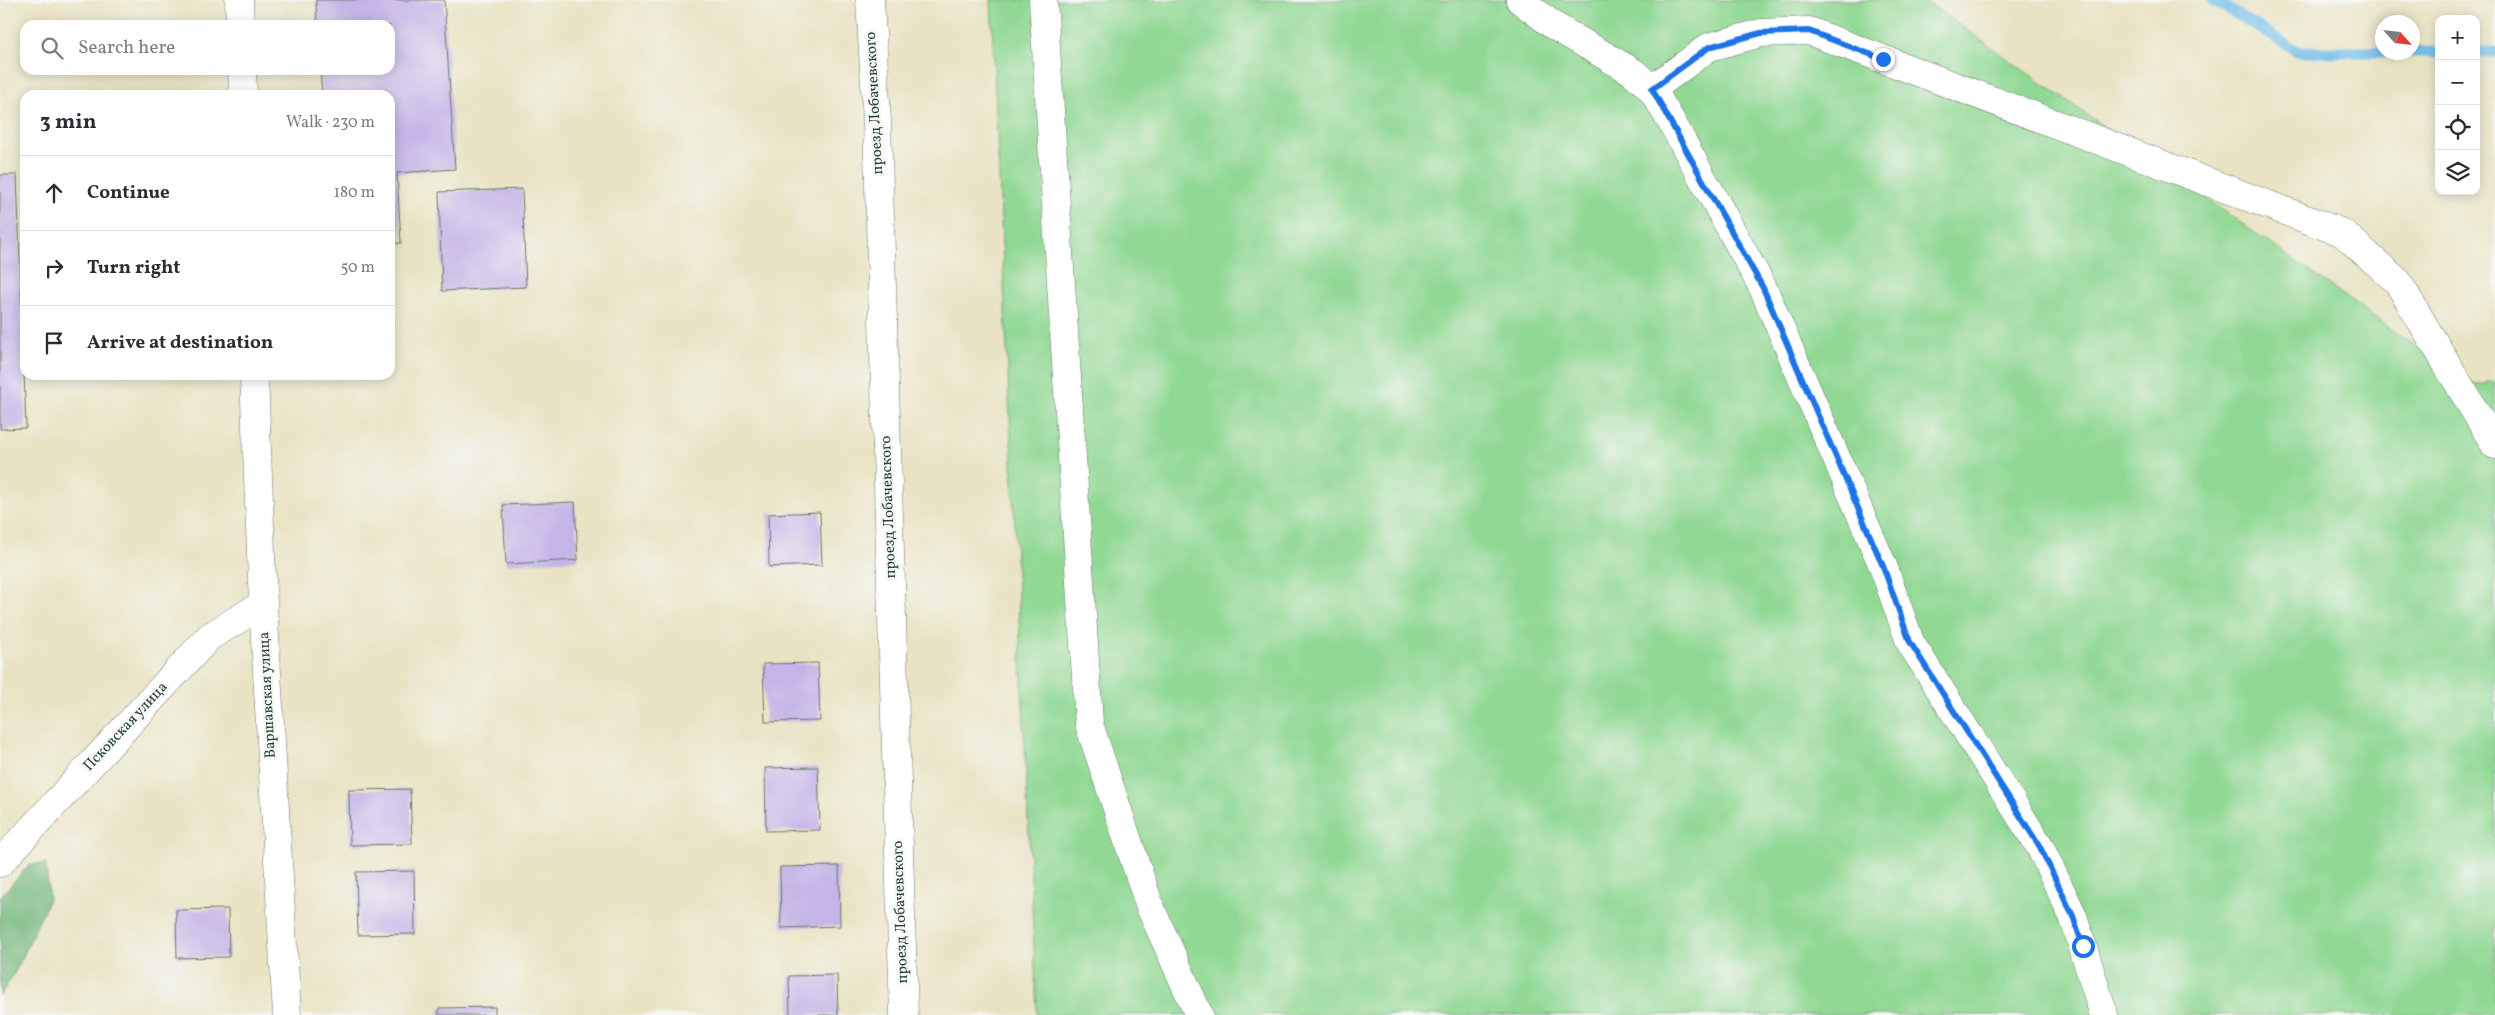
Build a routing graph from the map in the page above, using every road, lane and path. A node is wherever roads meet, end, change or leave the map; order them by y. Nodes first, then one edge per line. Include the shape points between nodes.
1 (240, 0) edge
2 (870, 0) edge
3 (1043, 0) edge
4 (1520, 0) edge
5 (240, 20) edge
6 (242, 75) edge
7 (1652, 89) junction
8 (243, 90) edge
9 (254, 380) edge
10 (2495, 445) edge
11 (263, 604) junction
12 (0, 863) edge
13 (287, 1015) edge
14 (904, 1015) edge
15 (1198, 1015) edge
16 (2104, 1015) edge

1 - 5 street
2 - 14 street, проезд Лобачевского via 877,121
3 - 15 street via 1089,724 1150,907
4 - 7 street via 1554,26 1633,72
6 - 8 street
7 - 10 street via 1709,47 1761,33 1809,31 2343,233 2398,282
7 - 16 street via 1763,288 1883,566 1910,642 2040,847 2073,916
9 - 11 street, Варшавская улица
11 - 12 street, Псковская улица via 209,638
11 - 13 street, Варшавская улица

